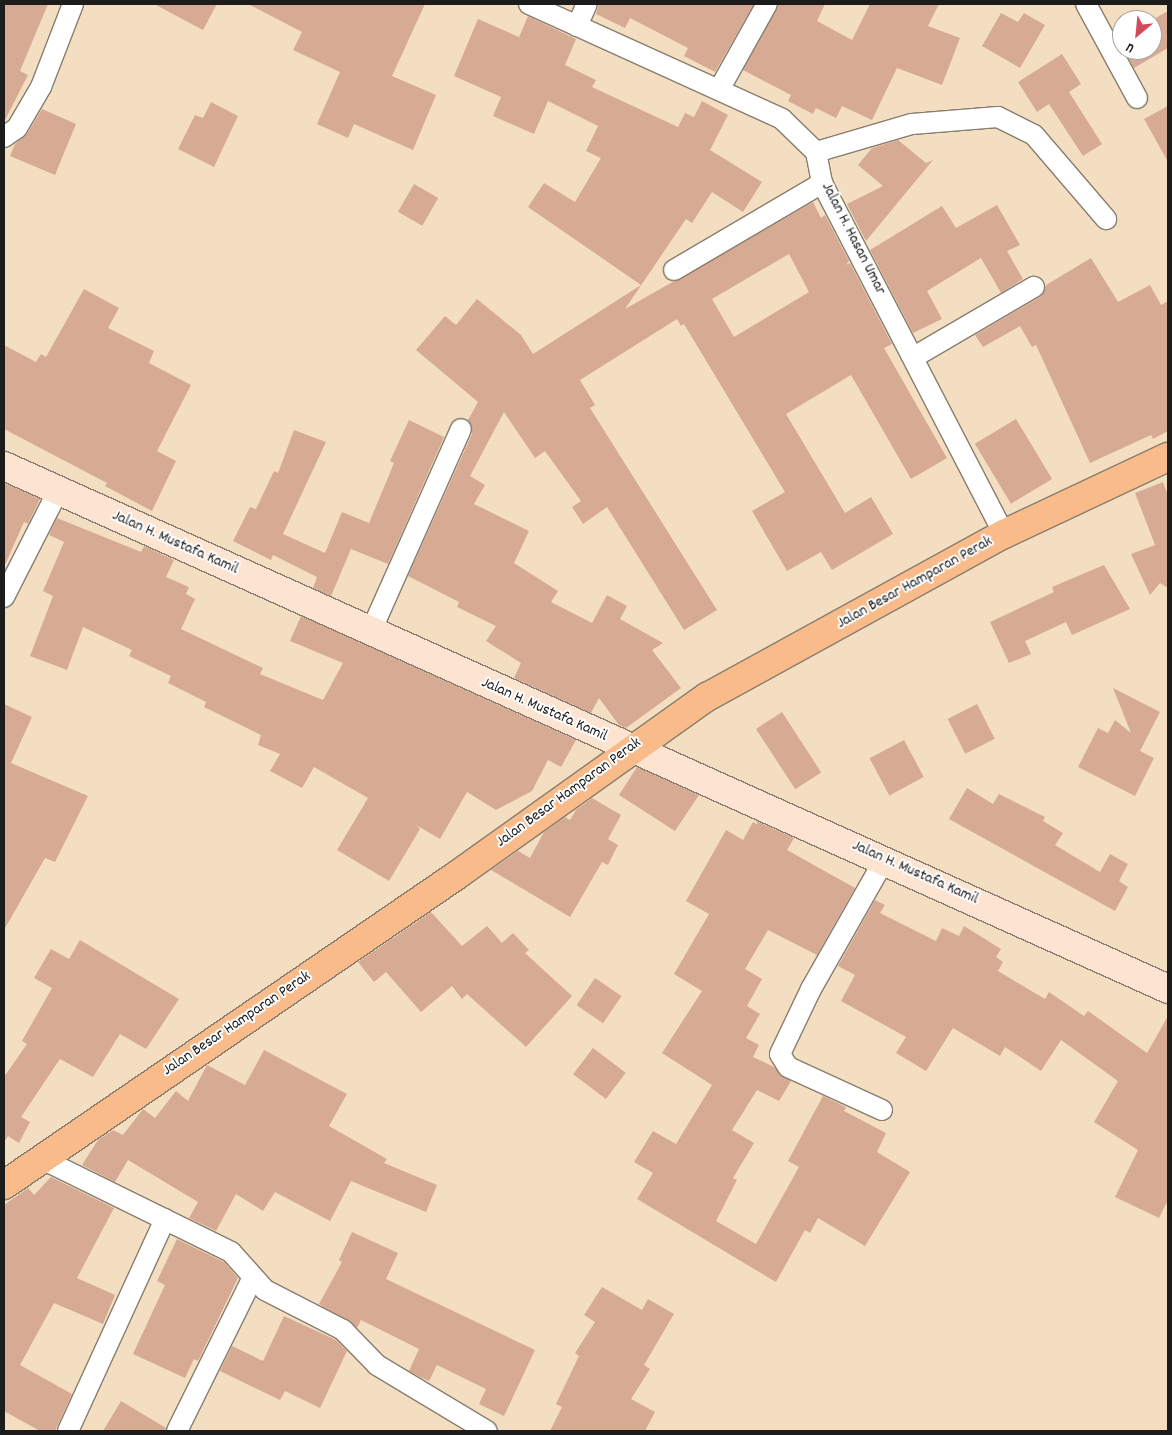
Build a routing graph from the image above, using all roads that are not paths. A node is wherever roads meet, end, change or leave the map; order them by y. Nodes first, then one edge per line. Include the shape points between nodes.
1 (73, 4) edge
2 (529, 4) edge
3 (587, 4) edge
4 (767, 4) edge
5 (1086, 4) edge
6 (577, 26) junction
7 (720, 88) junction
8 (1137, 98) dead end
9 (4, 137) edge
10 (816, 152) junction
11 (822, 183) junction
12 (1106, 219) dead end
13 (674, 270) dead end
14 (1034, 288) dead end
15 (914, 357) junction
16 (462, 430) dead end
17 (1168, 457) edge
18 (4, 466) edge
19 (58, 491) junction
20 (1004, 534) junction
21 (4, 598) edge
22 (372, 632) junction
23 (630, 749) junction
24 (885, 859) junction
25 (1168, 988) edge
26 (882, 1110) dead end
27 (40, 1158) junction
28 (4, 1185) edge
29 (165, 1219) junction
30 (252, 1278) junction
31 (68, 1431) edge
32 (177, 1431) edge
33 (488, 1431) edge

1 - 9 street via 41,87 17,128
2 - 6 street
3 - 6 street
4 - 7 street
5 - 8 street
6 - 7 street
7 - 10 street via 782,119
10 - 11 street, Jalan H. Hasan Umar
10 - 12 street via 912,124 998,117 1034,134
11 - 13 street
11 - 15 street, Jalan H. Hasan Umar
14 - 15 street
15 - 20 street, Jalan H. Hasan Umar
16 - 22 street
17 - 20 main road, Jalan Besar Hamparan Perak
18 - 19 street, Jalan H. Mustafa Kamil
19 - 21 street
19 - 22 street, Jalan H. Mustafa Kamil
20 - 23 main road, Jalan Besar Hamparan Perak via 707,697
22 - 23 street, Jalan H. Mustafa Kamil
23 - 24 street, Jalan H. Mustafa Kamil
23 - 27 main road, Jalan Besar Hamparan Perak via 457,875
24 - 25 street, Jalan H. Mustafa Kamil
24 - 26 street via 811,989 780,1054 788,1067
27 - 28 main road, Jalan Besar Hamparan Perak
27 - 29 street
29 - 30 street via 231,1252 240,1259
29 - 31 street
30 - 32 street
30 - 33 street via 265,1290 343,1330 377,1365

